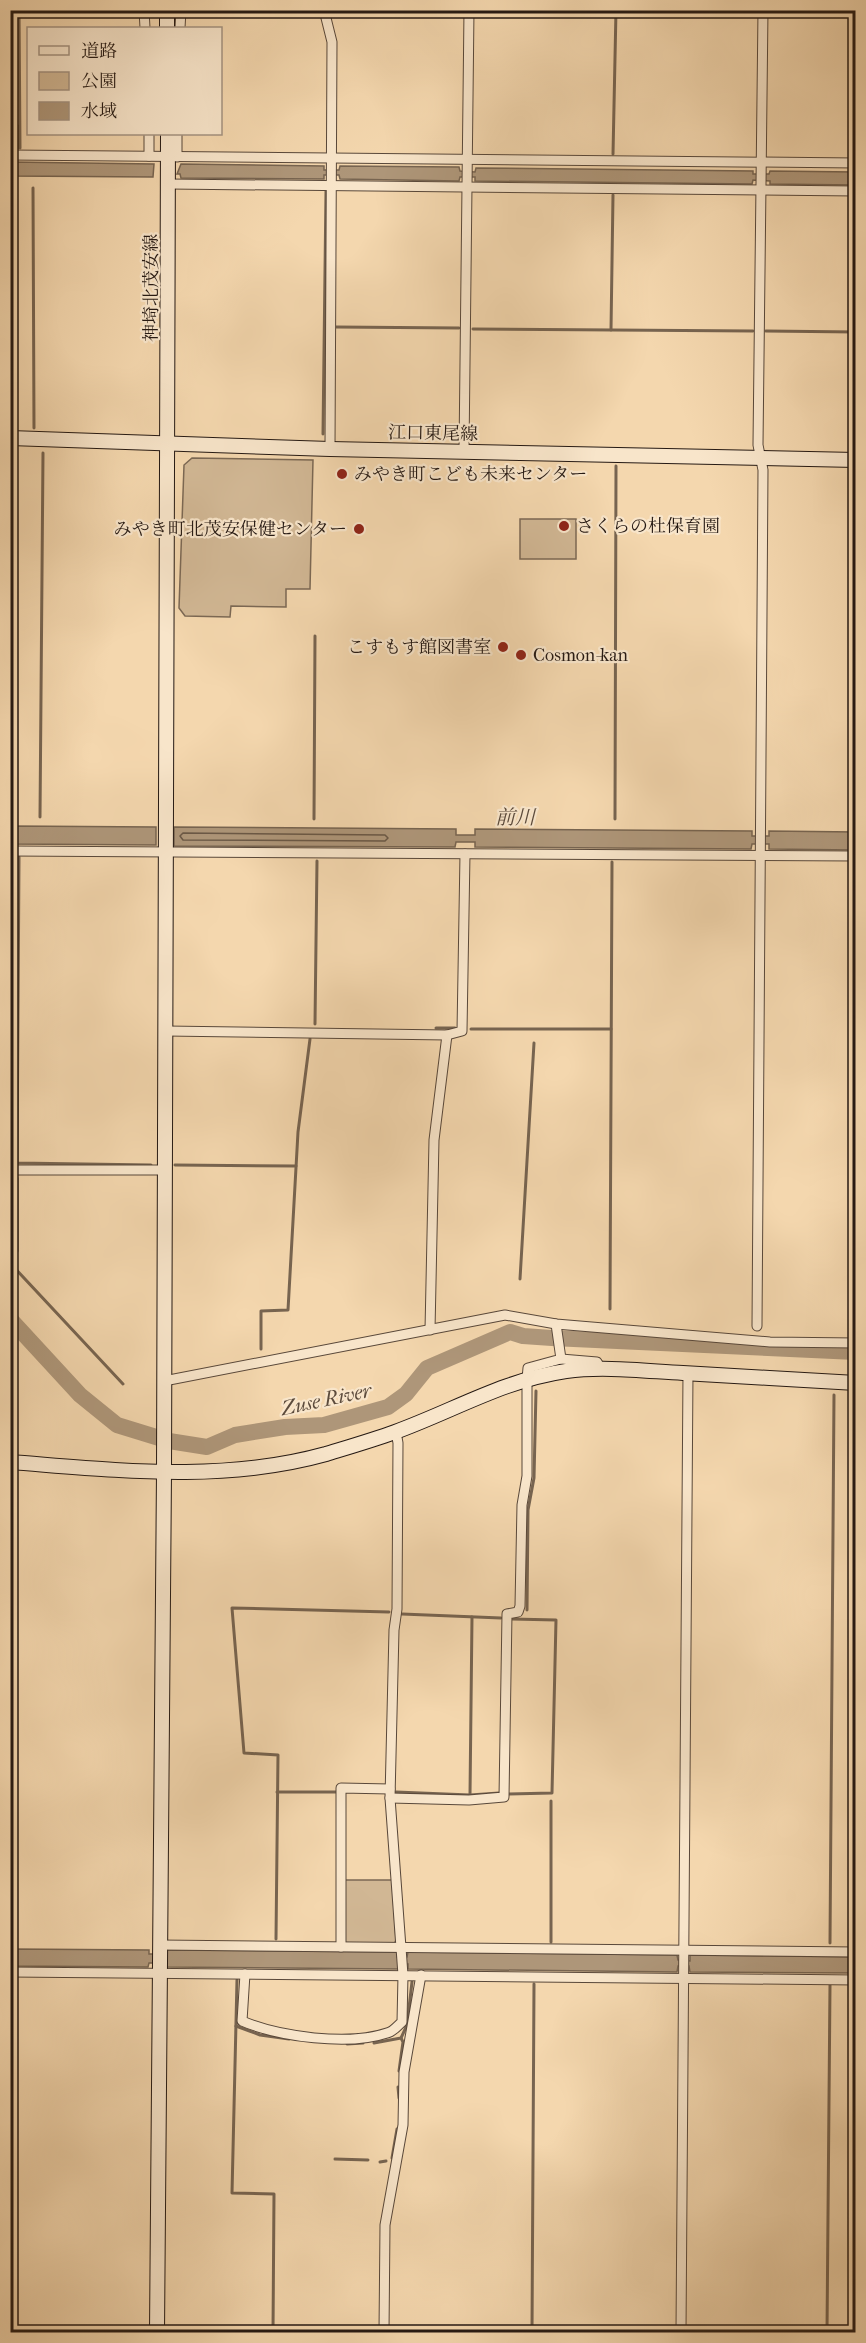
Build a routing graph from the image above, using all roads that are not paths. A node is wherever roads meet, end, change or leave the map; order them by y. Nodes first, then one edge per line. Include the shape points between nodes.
1 (144, 10) edge
2 (167, 10) edge
3 (181, 10) edge
4 (324, 10) edge
5 (470, 10) edge
6 (763, 10) edge
7 (145, 27) edge
8 (167, 27) edge
9 (180, 27) edge
10 (149, 135) edge
11 (168, 135) edge
12 (177, 135) edge
13 (10, 155) edge
14 (149, 156) junction
15 (172, 157) junction
16 (332, 158) junction
17 (468, 160) junction
18 (761, 162) junction
19 (855, 164) edge
20 (332, 177) junction
21 (468, 178) junction
22 (761, 181) junction
23 (169, 184) junction
24 (855, 191) edge
25 (10, 438) edge
26 (169, 443) junction
27 (330, 449) junction
28 (464, 451) junction
29 (760, 458) junction
30 (855, 460) edge
31 (10, 851) edge
32 (165, 852) junction
33 (465, 854) junction
34 (760, 855) junction
35 (855, 856) edge
36 (166, 1031) junction
37 (447, 1035) junction
38 (10, 1170) edge
39 (166, 1170) junction
40 (557, 1326) junction
41 (757, 1326) dead end
42 (430, 1330) junction
43 (855, 1343) edge
44 (562, 1357) junction
45 (601, 1369) junction
46 (688, 1373) junction
47 (527, 1379) junction
48 (164, 1382) junction
49 (855, 1383) edge
50 (396, 1432) junction
51 (10, 1462) edge
52 (164, 1473) junction
53 (390, 1793) junction
54 (160, 1946) junction
55 (341, 1947) junction
56 (402, 1951) junction
57 (855, 1952) edge
58 (683, 1959) junction
59 (403, 1970) junction
60 (160, 1971) junction
61 (10, 1972) edge
62 (244, 1974) junction
63 (421, 1976) junction
64 (683, 1978) junction
65 (855, 1980) edge
66 (158, 2332) edge
67 (384, 2332) edge
68 (681, 2332) edge

1 - 7 street
2 - 8 street
3 - 9 street
4 - 16 street via 332,42
5 - 17 street
6 - 18 street
10 - 14 street
11 - 15 street, 神埼北茂安線
12 - 15 street
13 - 14 street
14 - 15 street
15 - 16 street
15 - 23 street, 神埼北茂安線
16 - 17 street
16 - 20 street
17 - 18 street
17 - 21 street
18 - 19 street
18 - 22 street
20 - 21 street
20 - 23 street
20 - 27 street
21 - 22 street
21 - 28 street
22 - 24 street
22 - 29 street
23 - 26 street, 神埼北茂安線
25 - 26 street, 江口東尾線
26 - 27 street, 江口東尾線
26 - 32 street, 神埼北茂安線
27 - 28 street, 江口東尾線
28 - 29 street, 江口東尾線
29 - 30 street, 江口東尾線
29 - 34 street
31 - 32 street
32 - 33 street
32 - 36 street, 神埼北茂安線
33 - 34 street
33 - 37 street via 463,1025 462,1031
34 - 35 street
34 - 41 street
36 - 37 street
36 - 39 street, 神埼北茂安線
37 - 42 street via 434,1140
38 - 39 street
39 - 48 street, 神埼北茂安線
40 - 42 street via 505,1315
40 - 43 street via 770,1342
40 - 44 street
42 - 48 street
44 - 45 street via 597,1362
44 - 47 street via 528,1368
45 - 46 street
45 - 47 street
46 - 49 street
46 - 58 street
47 - 50 street
47 - 53 street via 520,1606 518,1612 507,1614 504,1797 469,1800
48 - 52 street, 神埼北茂安線
50 - 52 street via 270,1467
50 - 53 street via 397,1609
51 - 52 street
52 - 54 street, 神埼北茂安線
53 - 55 street via 341,1788
53 - 56 street
54 - 55 street
54 - 60 street, 神埼北茂安線
55 - 56 street
56 - 58 street
56 - 59 street
57 - 58 street
58 - 64 street
59 - 62 street
59 - 62 street via 402,2022 390,2033 340,2038 261,2030 242,2022
59 - 63 street
60 - 61 street
60 - 62 street
60 - 66 street, 神埼北茂安線
63 - 64 street
63 - 67 street via 404,2072 403,2125 385,2225
64 - 65 street
64 - 68 street

